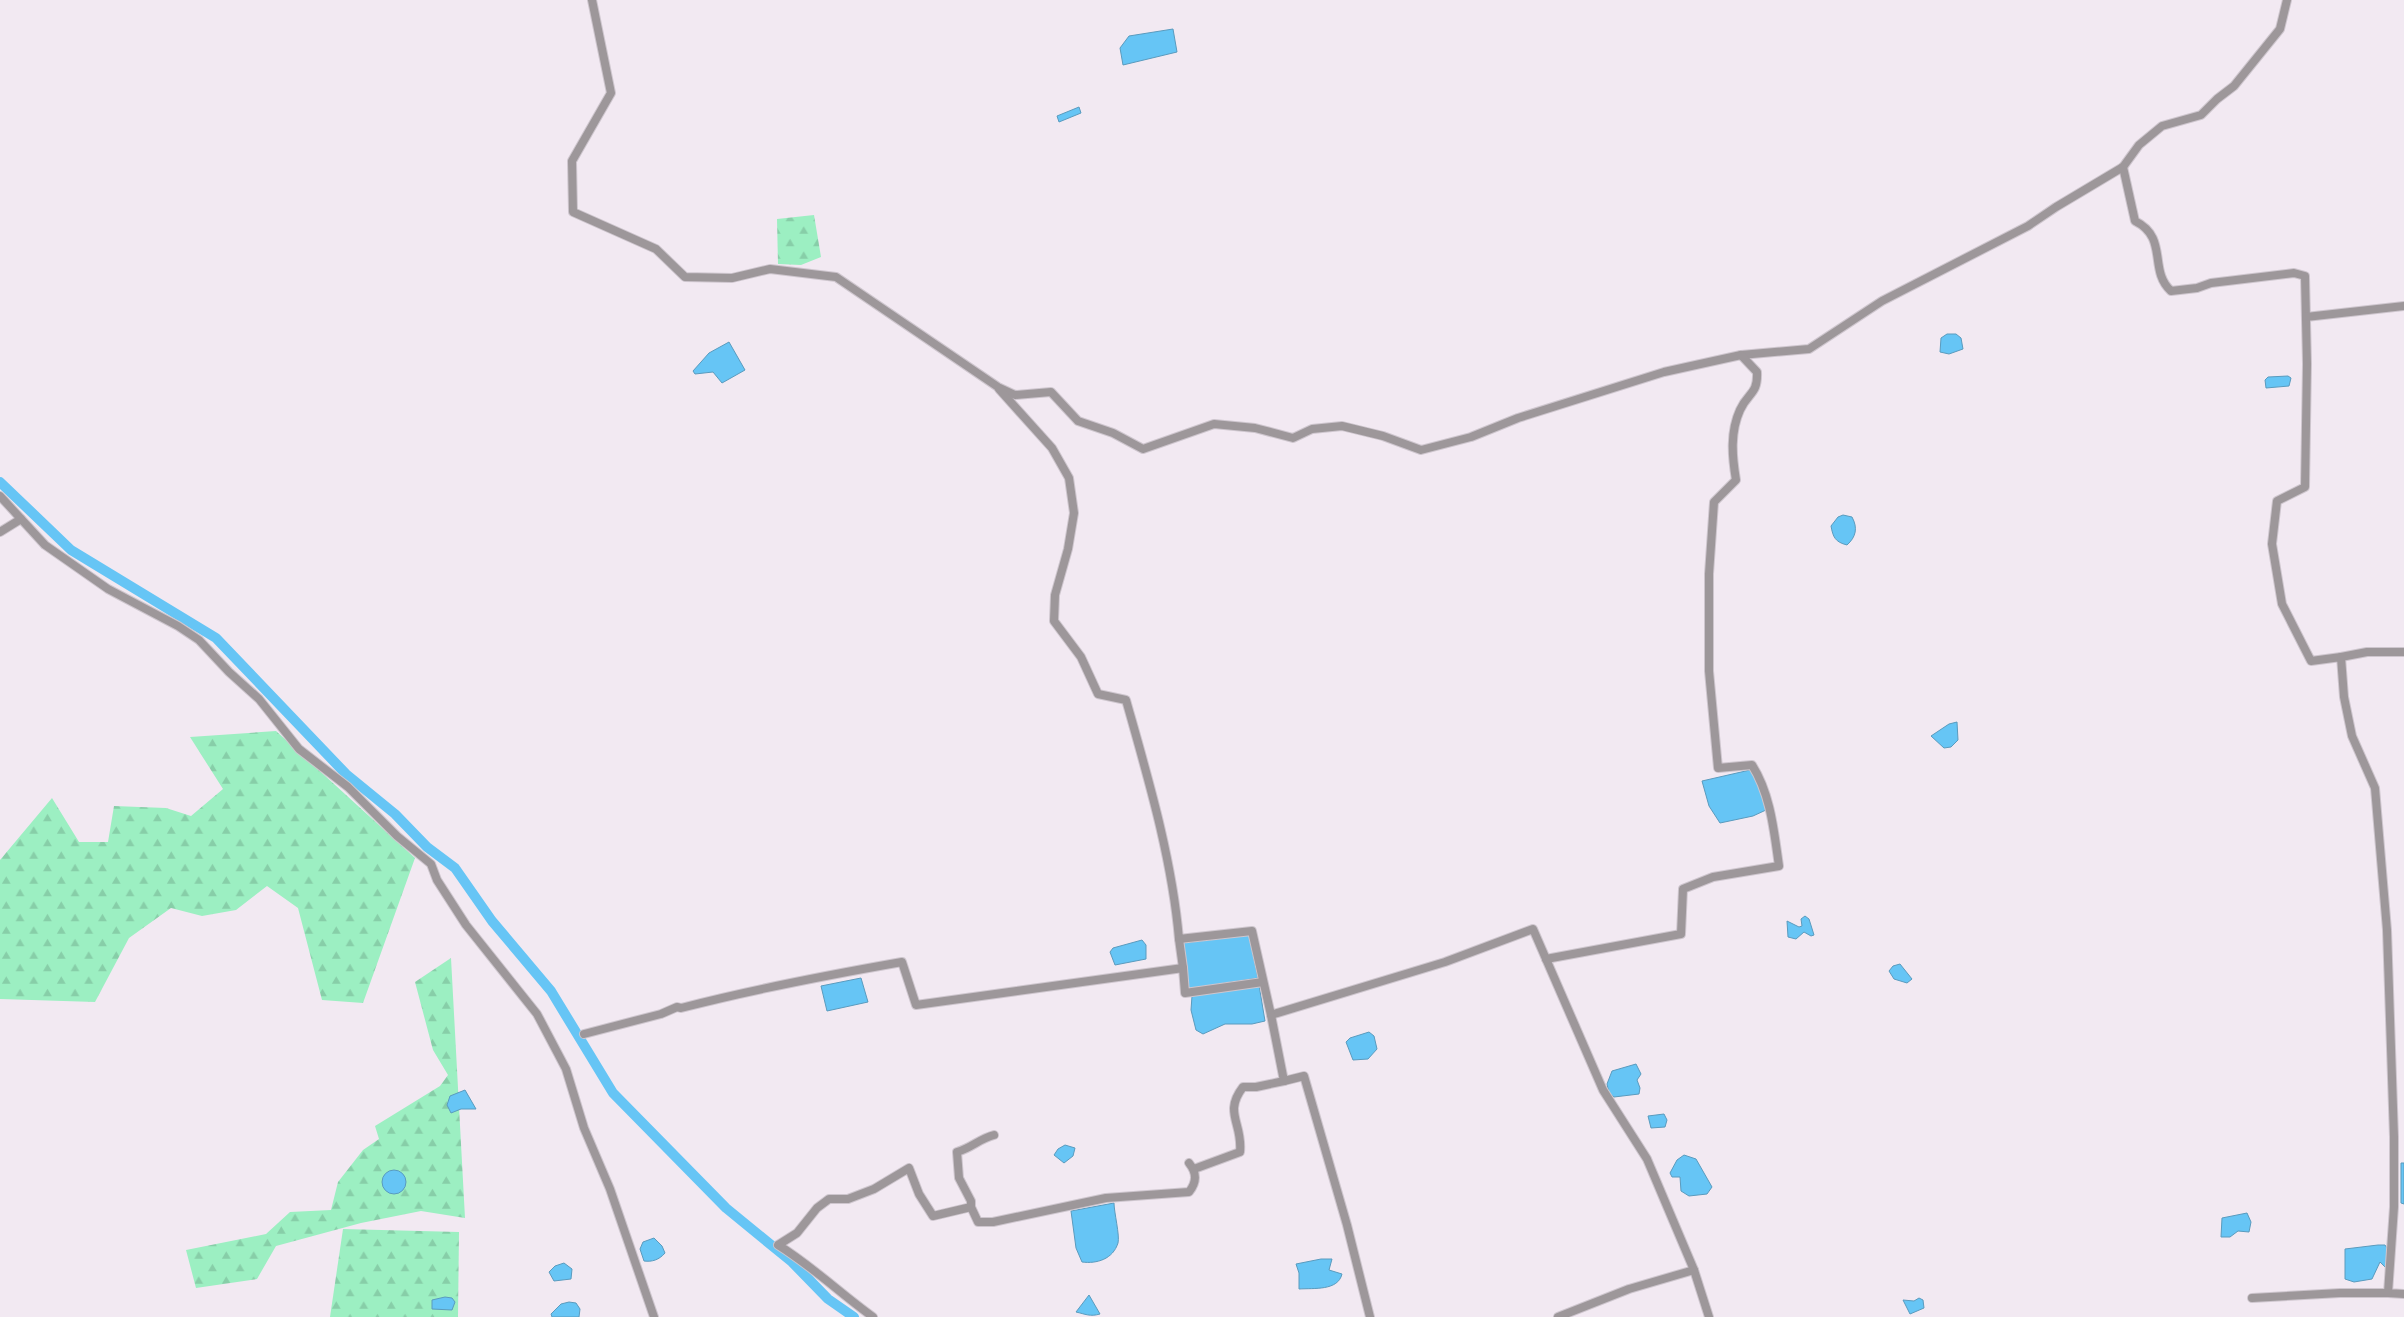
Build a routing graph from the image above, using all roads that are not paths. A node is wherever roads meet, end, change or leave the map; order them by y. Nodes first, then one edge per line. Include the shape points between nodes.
1 (592, 0) edge
2 (2287, 0) edge
3 (2123, 167) junction
4 (2404, 306) edge
5 (2306, 317) junction
6 (1741, 355) junction
7 (998, 387) junction
8 (0, 496) edge
9 (21, 519) junction
10 (0, 532) edge
11 (2404, 652) edge
12 (2341, 657) junction
13 (1179, 939) junction
14 (1546, 959) junction
15 (1183, 968) junction
16 (1263, 982) junction
17 (1271, 1015) junction
18 (584, 1034) dead end
19 (1284, 1081) junction
20 (994, 1135) dead end
21 (971, 1207) junction
22 (1694, 1270) junction
23 (2388, 1294) junction
24 (2404, 1294) edge
25 (2252, 1298) dead end
26 (654, 1317) edge
27 (873, 1317) edge
28 (1370, 1317) edge
29 (1558, 1317) edge
30 (1709, 1317) edge

1 - 7 street via 611,93 572,161 573,212 656,249 686,277 732,278 770,269 836,277
2 - 3 street via 2280,29 2234,86 2202,115 2162,126 2139,145
3 - 5 street via 2135,221 2153,235 2163,284 2171,291 2294,273 2305,276
3 - 6 street via 2028,226 1882,301 1809,348
4 - 5 street
5 - 12 street via 2305,487 2277,501 2272,544 2282,604 2311,661
6 - 7 street via 1664,372 1518,418 1470,437 1421,450 1342,426 1312,429 1293,438 1255,428 1214,424 1144,449 1113,433 1078,421 1052,392 1015,395
6 - 14 street via 1757,372 1758,386 1740,408 1733,432 1732,459 1736,480 1714,502 1709,574 1709,671 1718,768 1752,765 1761,779 1780,866 1713,877 1683,889 1681,934
7 - 13 street via 1052,448 1069,478 1074,513 1055,595 1054,621 1082,657 1098,694 1126,700 1160,825 1177,906
8 - 9 street
9 - 10 street
9 - 26 street via 45,545 108,589 199,640 259,699 299,748 348,787 397,836 431,864 437,880 466,925 537,1014 566,1069 584,1128 610,1189
11 - 12 street via 2367,652
12 - 23 street via 2344,697 2352,736 2375,788 2387,930 2394,1138 2394,1207
13 - 15 street
13 - 16 street via 1252,931
14 - 17 street via 1533,929 1445,962
14 - 22 street via 1603,1090 1648,1159
15 - 16 street via 1185,993
15 - 18 street via 916,1004 902,962 799,979 780,987 677,1007 662,1014
16 - 17 street
17 - 19 street
19 - 21 street via 1242,1087 1234,1099 1233,1114 1241,1138 1240,1152 1192,1166 1194,1185 1189,1192 1122,1196 993,1222 978,1222
19 - 28 street via 1304,1076 1348,1225
20 - 21 street via 957,1152 959,1178
21 - 27 street via 933,1216 919,1194 909,1168 874,1189 848,1199 829,1199 796,1233 778,1245 808,1264 827,1283
22 - 29 street via 1629,1289
22 - 30 street
23 - 24 street
23 - 25 street via 2340,1292

